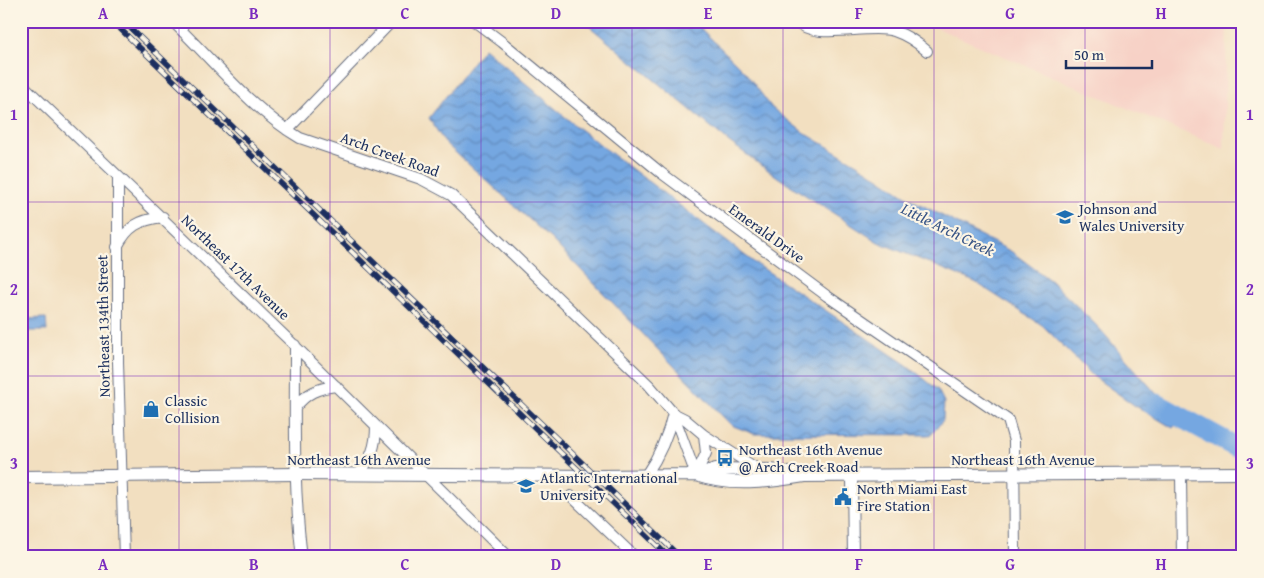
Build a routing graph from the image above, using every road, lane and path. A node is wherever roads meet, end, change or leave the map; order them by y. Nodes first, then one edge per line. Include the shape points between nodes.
1 (172, 21) edge
2 (392, 21) edge
3 (474, 21) edge
4 (798, 22) edge
5 (927, 51) dead end
6 (21, 83) edge
7 (287, 130) junction
8 (118, 176) junction
9 (163, 218) junction
10 (117, 248) junction
11 (295, 345) junction
12 (336, 386) junction
13 (295, 408) junction
14 (673, 413) junction
15 (376, 426) junction
16 (704, 435) junction
17 (759, 470) junction
18 (1243, 473) edge
19 (296, 474) junction
20 (1182, 474) junction
21 (358, 475) junction
22 (426, 475) junction
23 (646, 475) junction
24 (696, 475) junction
25 (804, 476) junction
26 (852, 476) junction
27 (1014, 476) junction
28 (21, 477) edge
29 (122, 477) junction
30 (571, 496) dead end
31 (124, 557) edge
32 (302, 557) edge
33 (509, 557) edge
34 (635, 557) edge
35 (853, 557) edge
36 (1015, 557) edge
37 (1182, 557) edge

1 - 7 street, Arch Creek Road
2 - 7 street
3 - 27 street, Emerald Drive via 660,172 827,296 1008,420 1014,441
4 - 5 street via 810,30 894,31
6 - 8 street, Northeast 17th Avenue
7 - 14 street, Arch Creek Road via 300,138 421,179 451,195 649,384
8 - 9 street, Northeast 17th Avenue
8 - 10 street, Northeast 134th Street
9 - 10 street via 144,220 131,226
9 - 11 street, Northeast 17th Avenue
10 - 29 street, Northeast 134th Street
11 - 12 street, Northeast 17th Avenue
11 - 13 street
12 - 13 street via 314,391 302,398
12 - 15 street, Northeast 17th Avenue
13 - 19 street
14 - 16 street, Arch Creek Road
14 - 23 street via 669,430
14 - 24 street, Arch Creek Road
15 - 21 street via 370,461
15 - 22 street, Northeast 17th Avenue
16 - 17 street, Arch Creek Road
16 - 24 street via 706,453
17 - 24 street, Northeast 16th Avenue via 716,469
17 - 25 street, Northeast 16th Avenue
18 - 20 street, Northeast 16th Avenue
19 - 21 street, Northeast 16th Avenue
19 - 29 street, Northeast 16th Avenue
19 - 32 street
20 - 27 street, Northeast 16th Avenue
20 - 37 street
21 - 22 street, Northeast 16th Avenue
22 - 23 street, Northeast 16th Avenue
22 - 33 street, Northeast 17th Avenue
23 - 24 street, Northeast 16th Avenue
24 - 25 street, Northeast 16th Avenue via 716,482 771,482
25 - 26 street, Northeast 16th Avenue
26 - 27 street, Northeast 16th Avenue
26 - 35 street
27 - 36 street, Emerald Drive
28 - 29 street, Northeast 16th Avenue
29 - 31 street, Northeast 134th Street
30 - 34 street

